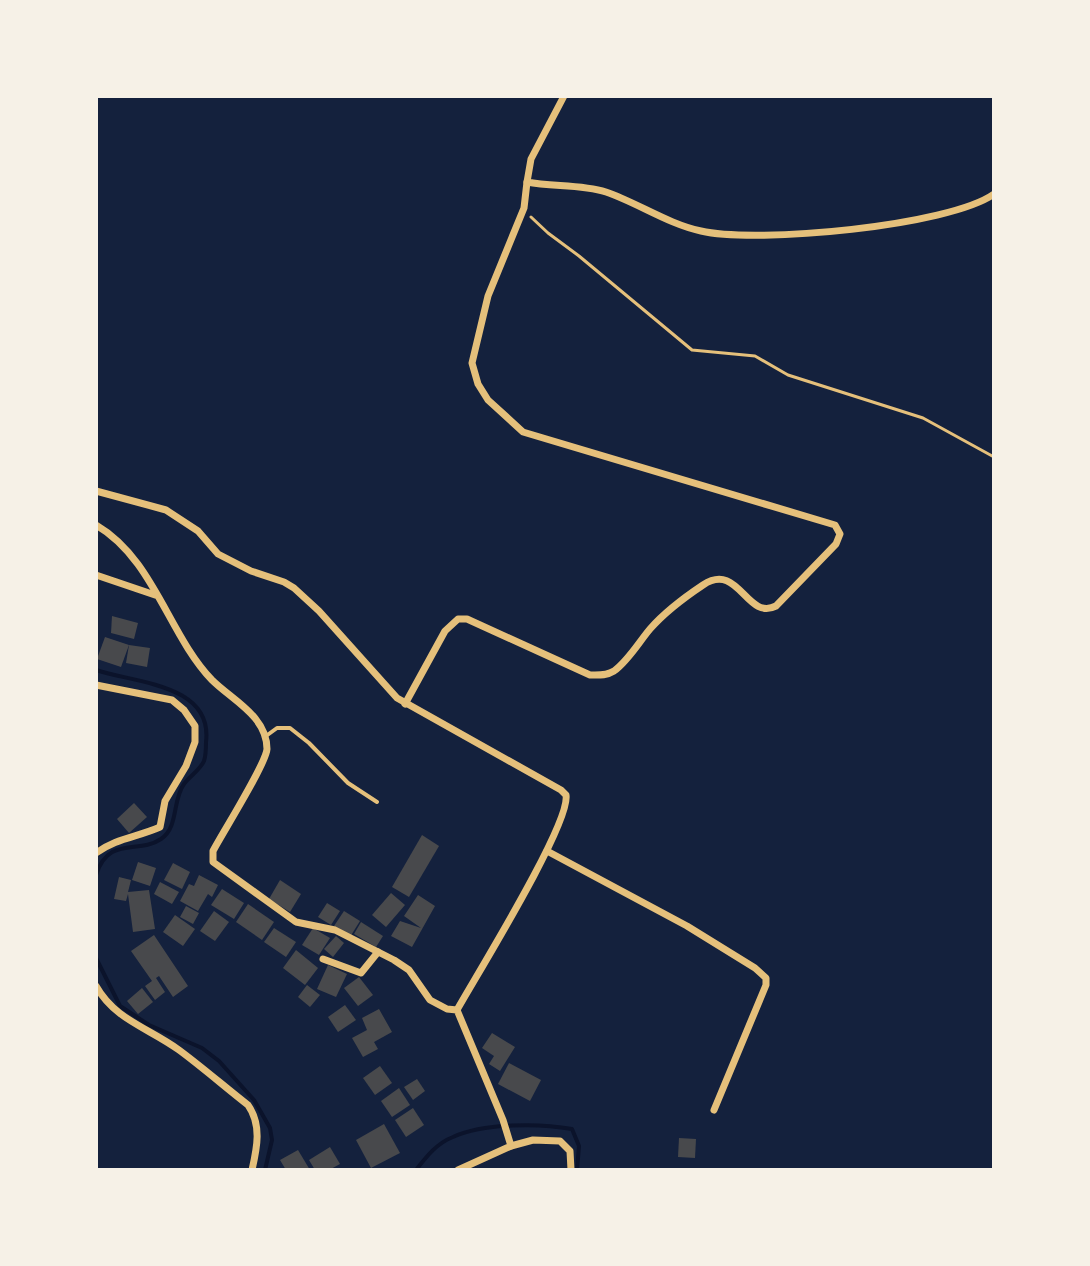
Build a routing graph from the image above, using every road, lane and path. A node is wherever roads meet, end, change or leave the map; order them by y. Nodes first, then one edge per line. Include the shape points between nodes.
1 (564, 96) edge
2 (527, 182) junction
3 (994, 194) edge
4 (524, 208) junction
5 (994, 457) edge
6 (96, 491) edge
7 (96, 525) edge
8 (96, 575) edge
9 (157, 596) junction
10 (96, 685) edge
11 (405, 704) junction
12 (266, 736) junction
13 (377, 802) dead end
14 (547, 851) junction
15 (96, 853) edge
16 (378, 952) junction
17 (323, 959) dead end
18 (96, 986) edge
19 (457, 1010) junction
20 (714, 1110) dead end
21 (511, 1146) junction
22 (252, 1170) edge
23 (458, 1170) edge
24 (571, 1170) edge

1 - 2 street via 531,159
2 - 3 street via 605,192 705,232 760,235 838,231 957,211
2 - 4 street
4 - 5 path via 692,350 755,356 788,375 923,418
4 - 11 street via 488,296 472,363 488,400 523,432 835,525 840,534 776,606 758,608 717,578 654,625 614,671 603,675 590,675 458,619 445,631
6 - 11 street via 166,510 198,531 218,554 294,588
7 - 9 street via 131,556
8 - 9 street
9 - 12 street via 203,669 256,718
10 - 15 street via 172,700 191,719 195,734 186,766 165,801 160,827
11 - 14 street via 566,795 566,808
12 - 13 lane via 277,728 290,728 348,783
12 - 16 street via 262,766 213,851 213,862 296,922 335,930
14 - 19 street
14 - 20 street via 687,926 766,978
16 - 17 street via 361,973
16 - 19 street via 409,970 430,1000
18 - 22 street via 127,1021 177,1049 248,1105 257,1127
19 - 21 street
21 - 23 street
21 - 24 street via 560,1141 570,1151

